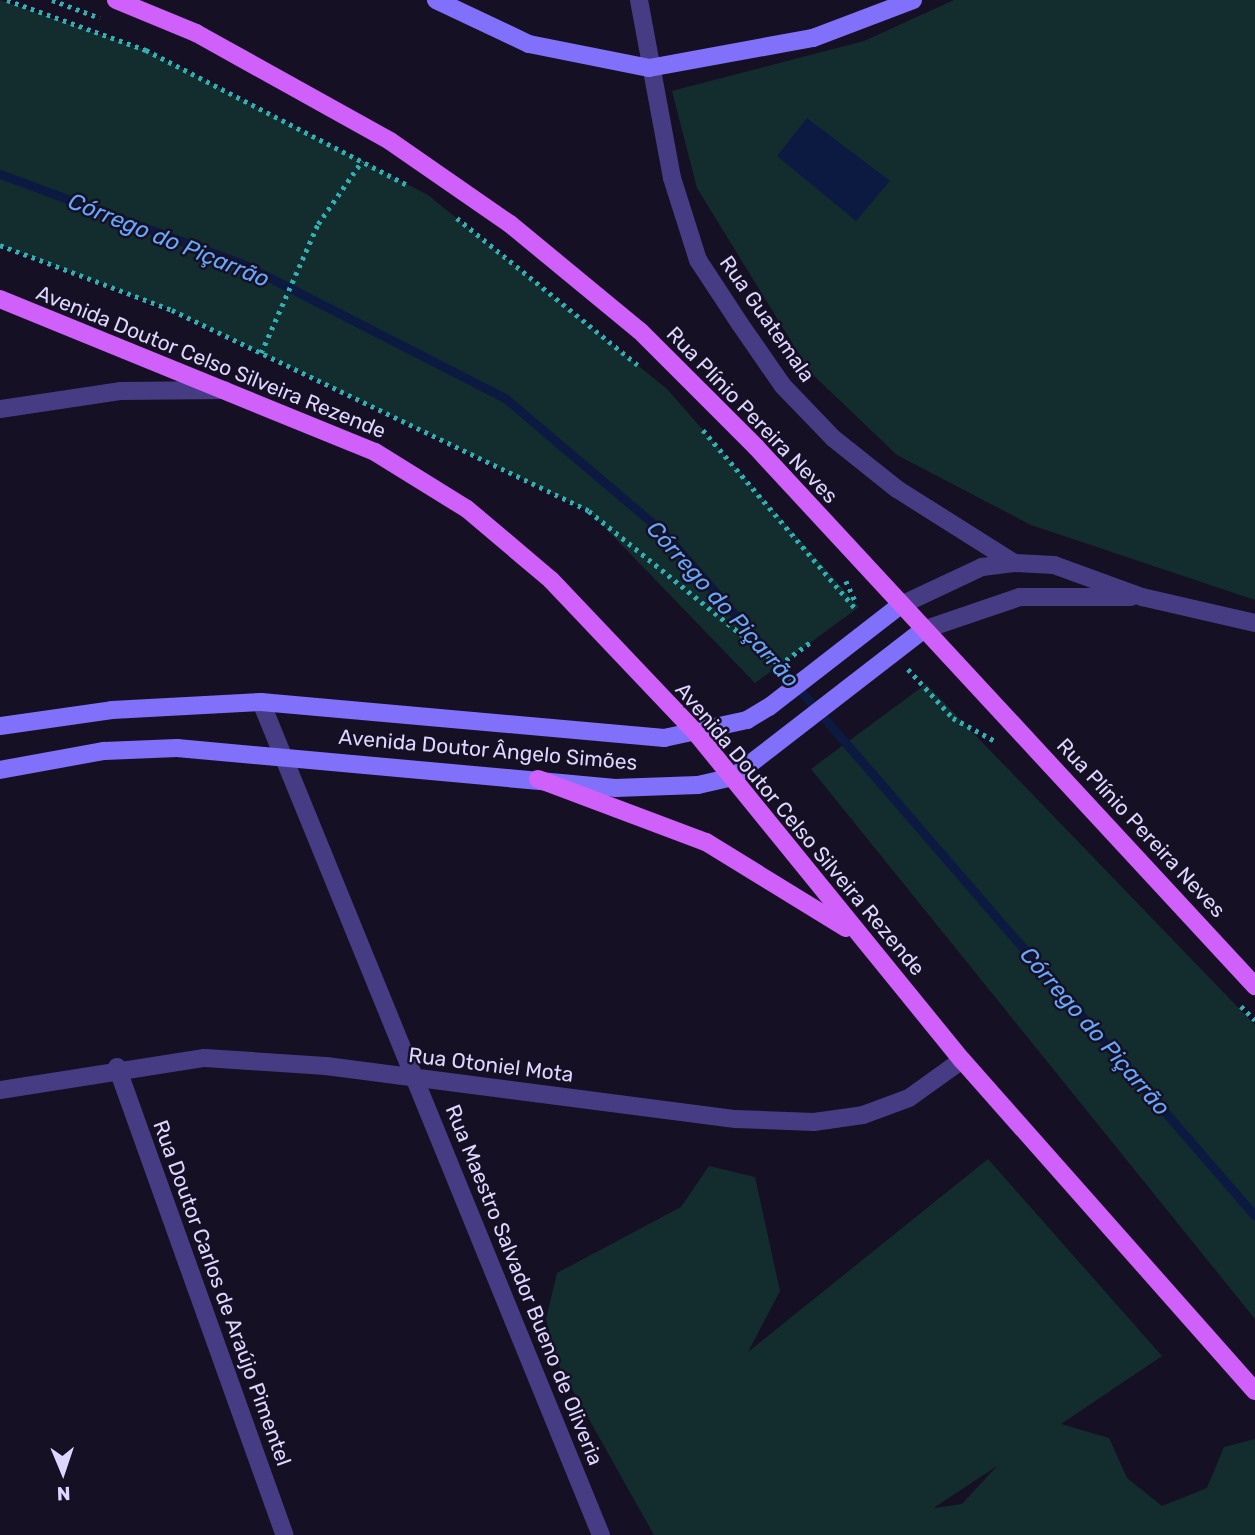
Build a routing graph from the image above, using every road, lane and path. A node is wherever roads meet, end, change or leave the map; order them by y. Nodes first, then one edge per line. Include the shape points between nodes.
1 (8, 0) edge
2 (52, 0) edge
3 (116, 0) edge
4 (436, 0) edge
5 (639, 0) edge
6 (914, 0) edge
7 (108, 21) dead end
8 (649, 68) junction
9 (380, 159) dead end
10 (362, 161) junction
11 (424, 187) dead end
12 (417, 189) dead end
13 (458, 210) dead end
14 (450, 213) dead end
15 (481, 225) dead end
16 (0, 245) edge
17 (0, 299) edge
18 (261, 353) junction
19 (646, 371) dead end
20 (232, 390) junction
21 (0, 409) edge
22 (692, 418) dead end
23 (706, 420) dead end
24 (744, 462) dead end
25 (1014, 563) junction
26 (839, 572) dead end
27 (1142, 597) junction
28 (898, 606) junction
29 (859, 607) junction
30 (849, 614) dead end
31 (1255, 623) edge
32 (872, 626) junction
33 (923, 630) junction
34 (819, 636) dead end
35 (894, 653) junction
36 (261, 702) junction
37 (0, 726) edge
38 (696, 733) junction
39 (1001, 744) dead end
40 (278, 752) junction
41 (0, 770) edge
42 (733, 778) junction
43 (538, 779) junction
44 (857, 935) junction
45 (1255, 986) edge
46 (1231, 995) dead end
47 (1255, 1020) edge
48 (962, 1060) junction
49 (117, 1067) junction
50 (416, 1078) junction
51 (0, 1090) edge
52 (1255, 1391) edge
53 (285, 1535) edge
54 (601, 1535) edge

1 - 10 path via 146,50
2 - 7 path
3 - 28 main road, Rua Plínio Pereira Neves via 300,87 510,224 640,331 756,447
4 - 8 main road via 529,44
5 - 8 street, Rua Guatemala
6 - 8 main road via 813,38
8 - 25 street, Rua Guatemala via 672,178 698,260 783,386 833,438 897,489
9 - 11 path
10 - 12 path
10 - 18 path via 318,224
13 - 15 path
14 - 19 path
16 - 18 path
17 - 20 main road, Avenida Doutor Celso Silveira Rezende
18 - 34 path via 589,511 779,665
20 - 21 street via 120,391
20 - 38 main road, Avenida Doutor Celso Silveira Rezende via 375,452 467,509 551,580
22 - 29 path
23 - 24 path
25 - 27 street via 1054,565
25 - 28 street via 982,567
26 - 29 path
27 - 31 street
27 - 33 street via 1020,597
28 - 32 main road, Avenida Doutor Ângelo Simões
28 - 33 main road, Rua Plínio Pereira Neves
29 - 30 path
29 - 32 path
32 - 38 main road, Avenida Doutor Ângelo Simões via 769,707
33 - 35 main road
33 - 45 main road, Rua Plínio Pereira Neves
35 - 39 path via 953,718
35 - 42 main road
36 - 37 main road, Avenida Doutor Ângelo Simões via 112,710
36 - 38 main road, Avenida Doutor Ângelo Simões via 605,736
36 - 40 street, Rua Maestro Salvador Bueno de Oliveria
38 - 42 main road, Avenida Doutor Celso Silveira Rezende
40 - 41 main road, Avenida Doutor Ângelo Simões via 104,751
40 - 43 main road, Avenida Doutor Ângelo Simões
40 - 50 street, Rua Maestro Salvador Bueno de Oliveria
42 - 43 main road, Avenida Doutor Ângelo Simões via 669,788
42 - 44 main road, Avenida Doutor Celso Silveira Rezende
43 - 44 main road via 706,842
44 - 48 main road, Avenida Doutor Celso Silveira Rezende
46 - 47 path
48 - 50 street, Rua Otoniel Mota via 909,1098 863,1115 814,1122 736,1119
48 - 52 main road, Avenida Doutor Celso Silveira Rezende
49 - 50 street, Rua Otoniel Mota via 205,1058
49 - 51 street, Rua Otoniel Mota
49 - 53 street, Rua Doutor Carlos de Araújo Pimentel
50 - 54 street, Rua Maestro Salvador Bueno de Oliveria

